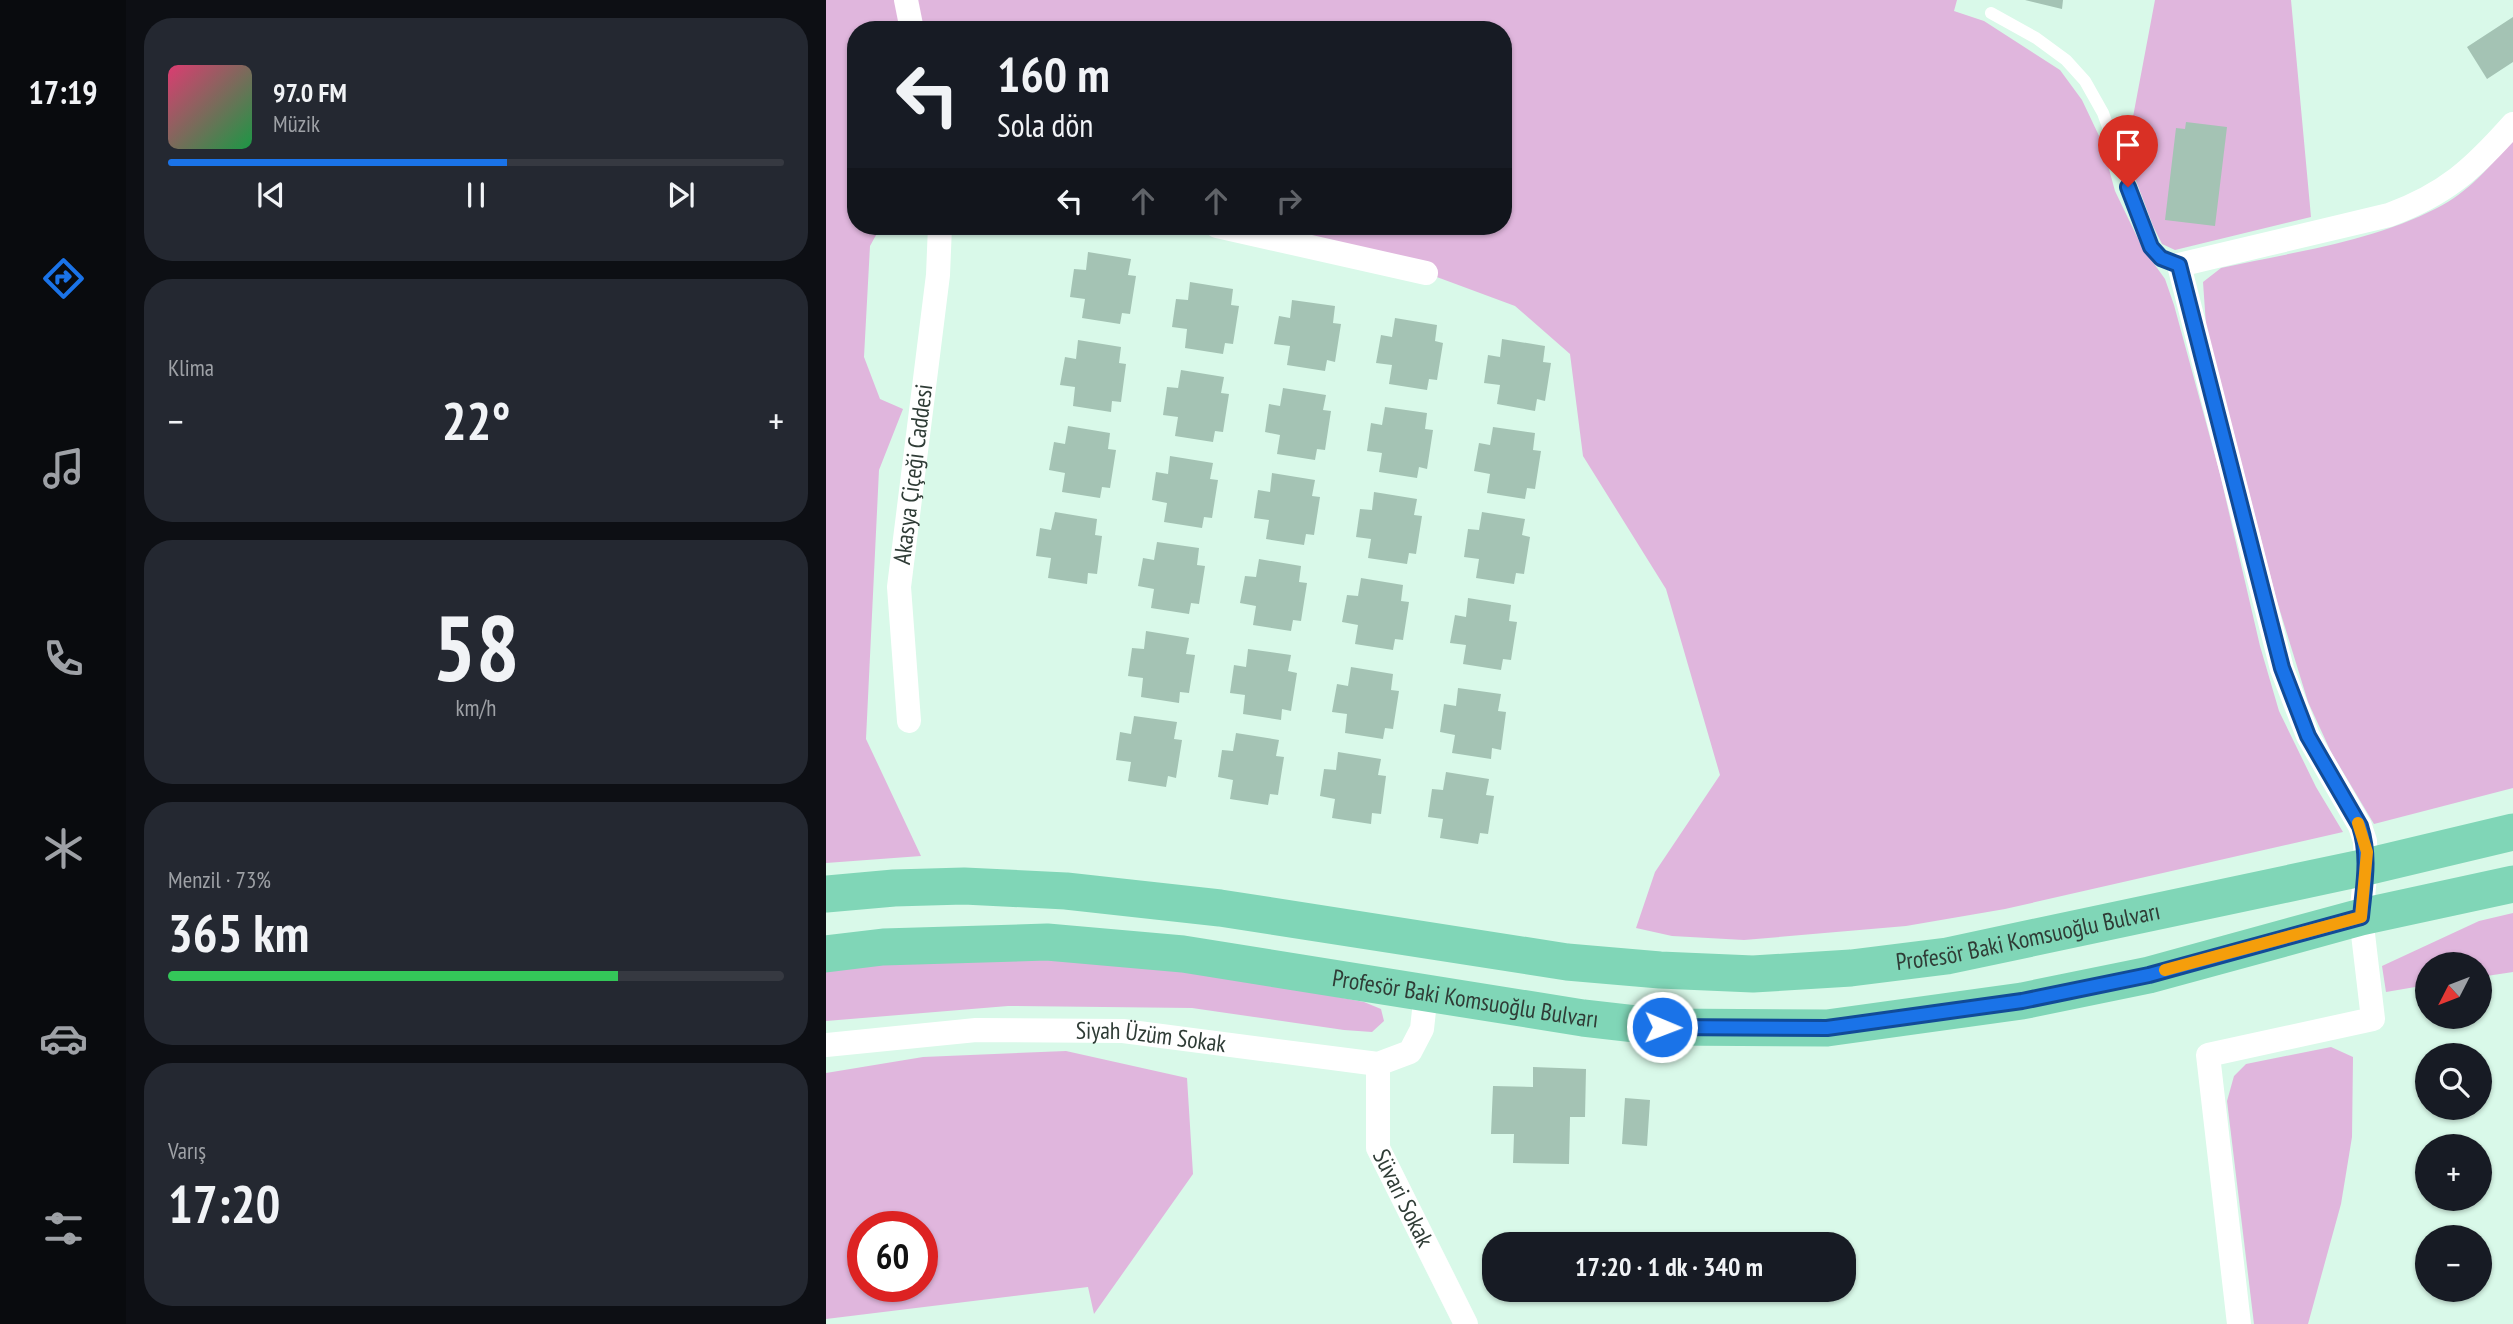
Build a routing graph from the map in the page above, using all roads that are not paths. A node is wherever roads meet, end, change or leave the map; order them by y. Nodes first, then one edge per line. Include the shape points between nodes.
1 (906, 0) edge
2 (1991, 13) dead end
3 (910, 21) edge
4 (2513, 124) edge
5 (940, 235) edge
6 (1257, 235) edge
7 (2179, 265) junction
8 (1426, 273) dead end
9 (909, 721) dead end
10 (2513, 832) edge
11 (2366, 867) junction
12 (2513, 884) edge
13 (826, 894) edge
14 (2361, 917) junction
15 (826, 954) edge
16 (1426, 992) junction
17 (826, 1045) edge
18 (1378, 1064) junction
19 (1466, 1324) edge
20 (2239, 1324) edge

1 - 3 street
2 - 7 lane via 2056,52 2085,81 2103,113 2151,247 2161,258
4 - 7 street via 2461,177 2413,206
5 - 9 street, Akasya Çiçeği Caddesi via 899,587
6 - 8 street
7 - 11 street via 2282,668 2308,736 2360,826
10 - 11 main road, Profesör Baki Komsuoğlu Bulvarı
11 - 13 main road, Profesör Baki Komsuoğlu Bulvarı via 1947,956 1754,974 1567,962 1220,908 1066,891 964,886
11 - 14 street
12 - 14 main road, Profesör Baki Komsuoğlu Bulvarı
14 - 16 main road, Profesör Baki Komsuoğlu Bulvarı via 2149,975 2022,1001 1827,1028 1662,1027
14 - 20 street via 2374,1019 2208,1055
15 - 16 main road, Profesör Baki Komsuoğlu Bulvarı via 883,947 1046,942 1183,954
16 - 18 street, Siyah Üzüm Sokak via 1422,1029 1410,1052
17 - 18 street, Siyah Üzüm Sokak via 976,1030 1123,1031
18 - 19 street, Süvari Sokak via 1378,1148

